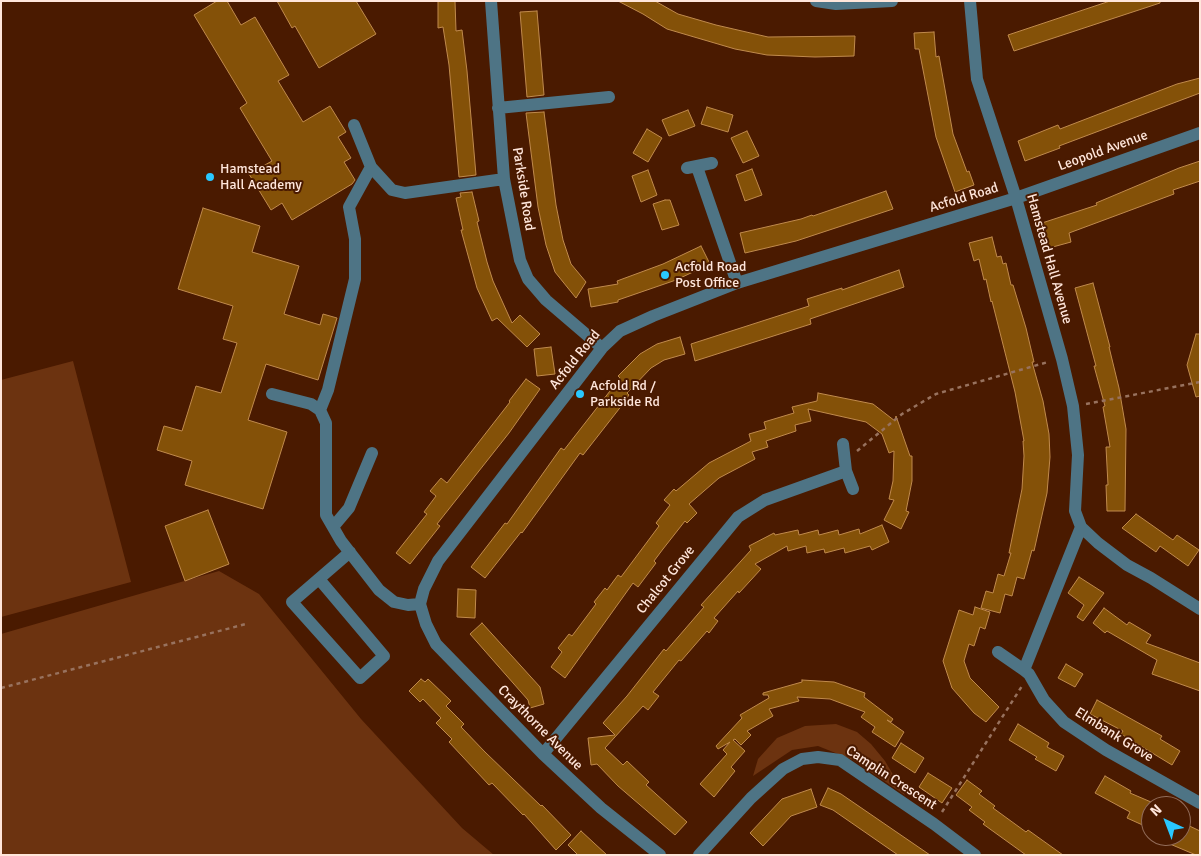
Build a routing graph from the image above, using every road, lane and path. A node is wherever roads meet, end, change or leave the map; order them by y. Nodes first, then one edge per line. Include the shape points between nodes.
1 (491, 1) edge
2 (816, 1) edge
3 (892, 1) edge
4 (970, 1) edge
5 (608, 97) dead end
6 (498, 108) junction
7 (354, 125) dead end
8 (1200, 133) edge
9 (712, 163) dead end
10 (371, 167) junction
11 (504, 179) junction
12 (1016, 198) junction
13 (737, 284) junction
14 (602, 348) junction
15 (1062, 359) junction
16 (1200, 382) edge
17 (272, 394) dead end
18 (1074, 406) junction
19 (320, 410) junction
20 (843, 444) dead end
21 (372, 452) dead end
22 (845, 467) junction
23 (853, 489) dead end
24 (333, 527) junction
25 (1081, 527) junction
26 (350, 552) junction
27 (318, 579) junction
28 (420, 604) junction
29 (1200, 609) edge
30 (246, 624) dead end
31 (998, 652) dead end
32 (1026, 672) junction
33 (1, 688) edge
34 (543, 754) junction
35 (1200, 803) edge
36 (934, 824) junction
37 (660, 855) edge
38 (699, 855) edge
39 (976, 855) edge

1 - 6 street, Parkside Road
2 - 3 street via 836,4
4 - 12 street, Hamstead Hall Avenue via 977,79
5 - 6 street
6 - 11 street, Parkside Road
7 - 10 street
8 - 12 street, Leopold Avenue
9 - 13 street via 692,168
10 - 11 street via 392,190 405,193
10 - 19 street via 349,207 355,239 355,279 328,390
11 - 14 street, Parkside Road via 520,260 528,279 546,300
12 - 13 street, Acfold Road
12 - 15 street, Hamstead Hall Avenue
13 - 14 street, Acfold Road via 620,331
14 - 28 street, Acfold Road via 438,561
15 - 18 street, Hamstead Hall Avenue
15 - 22 path via 936,394 902,414
16 - 18 path
17 - 19 street via 311,404
18 - 25 street, Hamstead Hall Avenue via 1078,455 1075,511
19 - 24 street via 326,423 326,515
20 - 22 street
21 - 24 street via 349,508
22 - 23 street
22 - 34 street, Chalcot Grove via 765,500 738,517
24 - 26 street
25 - 29 street via 1127,565
25 - 32 street
26 - 27 street
26 - 28 street via 380,590 394,602
27 - 27 street via 292,602 360,678 384,656
28 - 34 street, Craythorne Avenue via 436,644
30 - 33 path
31 - 32 street, Elmbank Grove
32 - 35 street, Elmbank Grove via 1044,700 1064,722 1106,750
32 - 36 path
34 - 37 street, Craythorne Avenue via 601,808
36 - 38 street, Camplin Crescent via 840,760 818,757 783,769 751,798
36 - 39 street, Camplin Crescent

